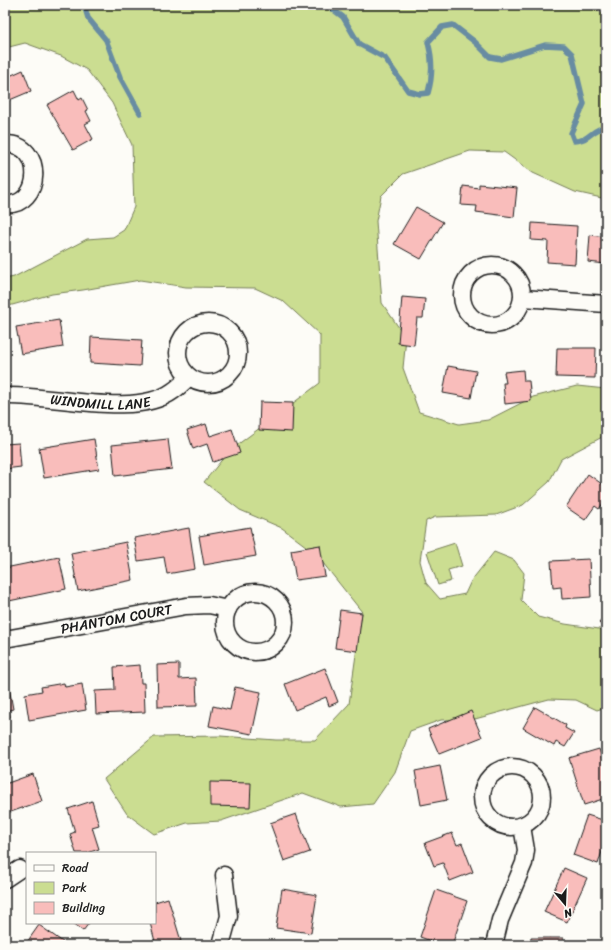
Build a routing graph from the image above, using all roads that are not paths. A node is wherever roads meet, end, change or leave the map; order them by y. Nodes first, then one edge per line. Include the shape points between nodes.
1 (5, 144) edge
2 (5, 204) edge
3 (523, 298) dead end
4 (606, 304) edge
5 (189, 377) dead end
6 (5, 396) edge
7 (228, 609) dead end
8 (5, 639) edge
9 (522, 826) dead end
10 (20, 869) dead end
11 (224, 875) dead end
12 (5, 879) edge
13 (221, 945) edge
14 (494, 945) edge

1 - 2 street via 23,150 30,158 35,168 35,181 30,192 22,199
3 - 4 street
5 - 6 street, WINDMILL LANE via 173,392 161,398 131,404
7 - 8 street, PHANTOM COURT via 209,605 186,606
9 - 14 street via 526,850 524,863 500,920
10 - 12 street
11 - 13 street via 229,916

